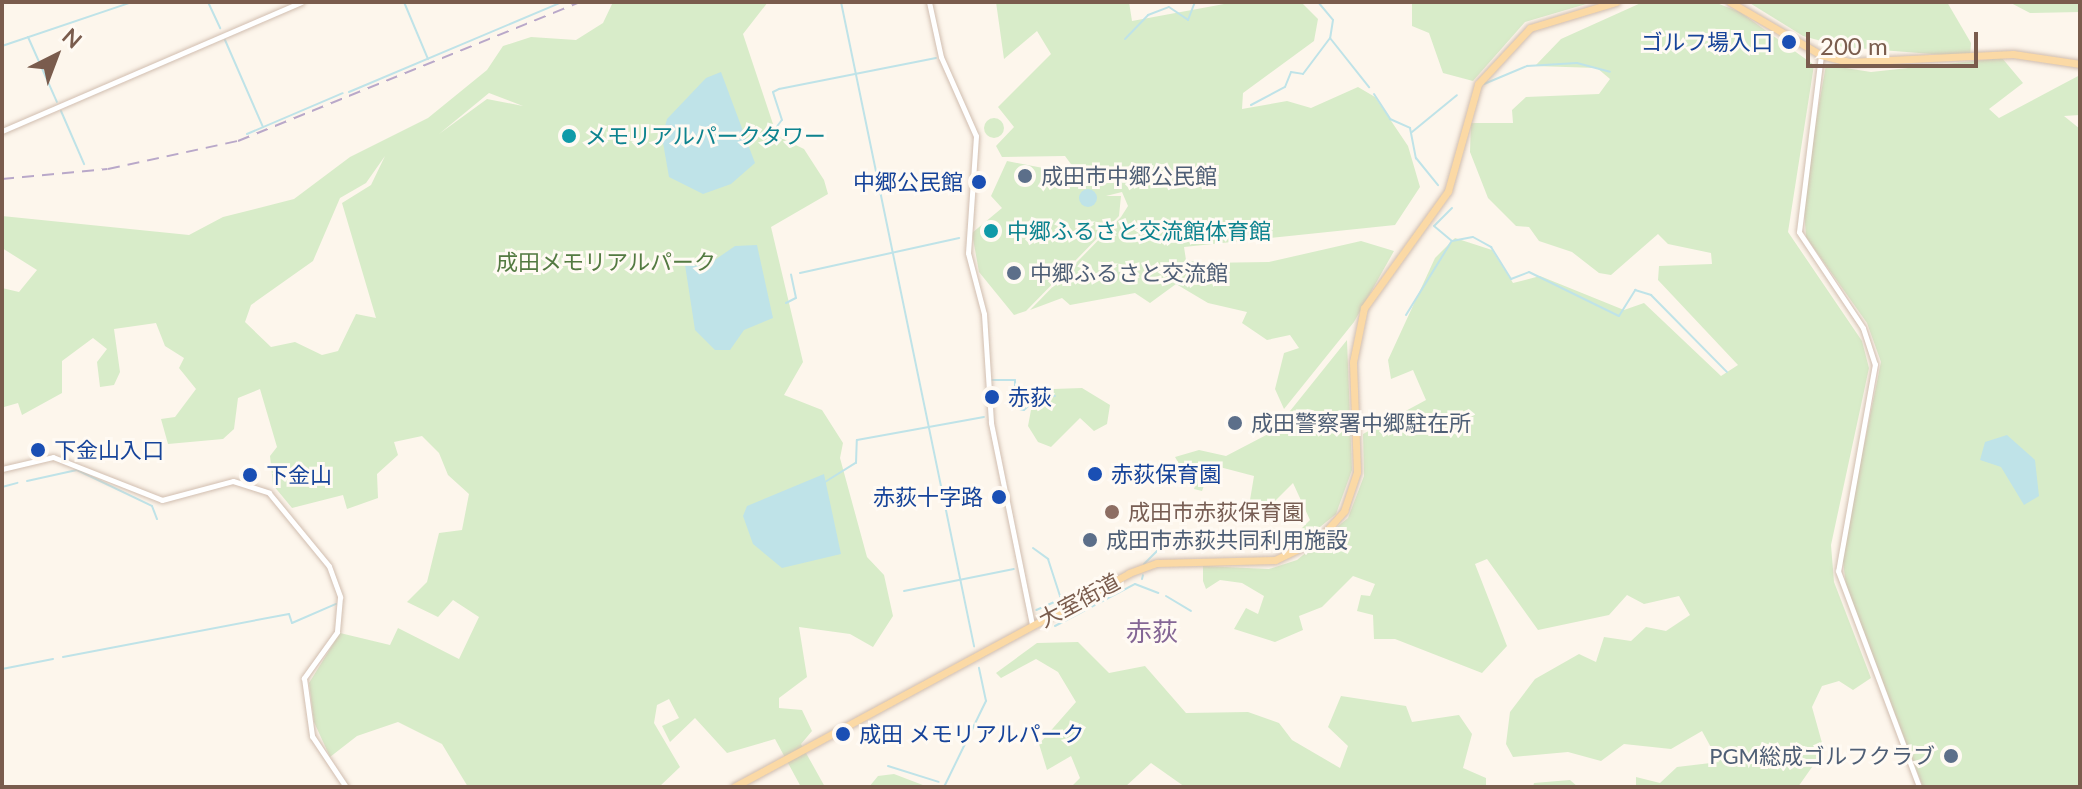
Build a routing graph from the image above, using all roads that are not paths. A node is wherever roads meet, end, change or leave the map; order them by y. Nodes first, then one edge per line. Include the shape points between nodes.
1 (301, 2) edge
2 (929, 2) edge
3 (1616, 2) edge
4 (1730, 2) edge
5 (1821, 55) junction
6 (2080, 64) edge
7 (2, 131) edge
8 (2, 469) edge
9 (1032, 625) junction
10 (346, 787) edge
11 (734, 787) edge
12 (1919, 787) edge

1 - 7 street
2 - 9 street via 941,57 977,141 968,253 984,314 991,423
3 - 9 main road, 大室街道 via 1530,28 1478,84 1448,191 1371,294 1358,324 1357,472 1336,521 1319,539 1275,560 1157,563
4 - 5 main road
5 - 6 main road via 1876,64 2013,54
5 - 12 street via 1799,232 1863,328 1875,364 1838,571
8 - 10 street via 53,457 162,500 233,481 269,493 329,566 340,597 340,624 307,668 305,702 312,736
9 - 11 main road, 大室街道

